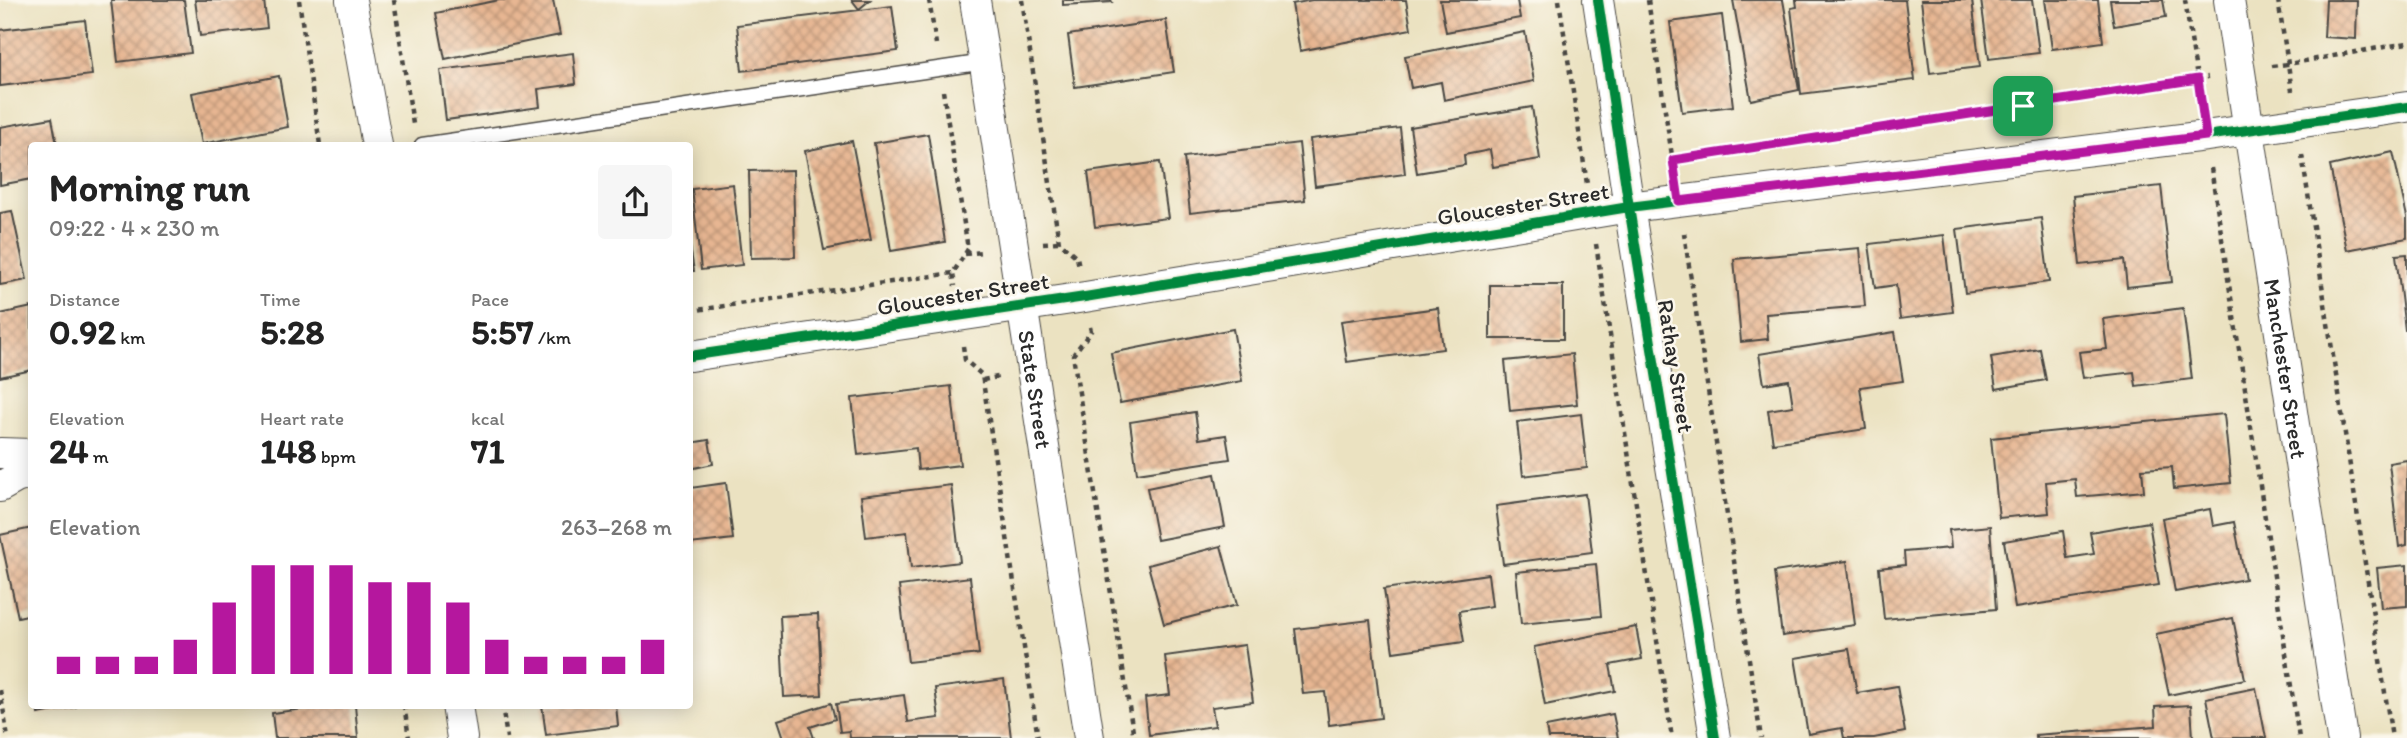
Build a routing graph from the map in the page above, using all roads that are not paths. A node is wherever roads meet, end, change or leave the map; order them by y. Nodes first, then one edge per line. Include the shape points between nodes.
1 (351, 0) edge
2 (975, 0) edge
3 (1598, 0) edge
4 (2230, 0) edge
5 (985, 62) junction
6 (2407, 107) edge
7 (2248, 131) junction
8 (418, 139) edge
9 (376, 142) edge
10 (1629, 208) junction
11 (1023, 306) junction
12 (693, 356) edge
13 (0, 453) edge
14 (28, 454) edge
15 (28, 474) edge
16 (0, 487) edge
17 (458, 709) edge
18 (462, 738) edge
19 (1089, 738) edge
20 (1714, 738) edge
21 (2342, 738) edge

1 - 9 street
2 - 5 street, State Street
3 - 10 street, Rathay Street
4 - 7 street, Manchester Street
5 - 8 lane
5 - 11 street, State Street
6 - 7 street, Gloucester Street
7 - 10 street, Gloucester Street
7 - 21 street, Manchester Street
10 - 11 street, Gloucester Street
10 - 20 street, Rathay Street
11 - 12 street, Gloucester Street
11 - 19 street, State Street
13 - 14 street
15 - 16 street
17 - 18 street

